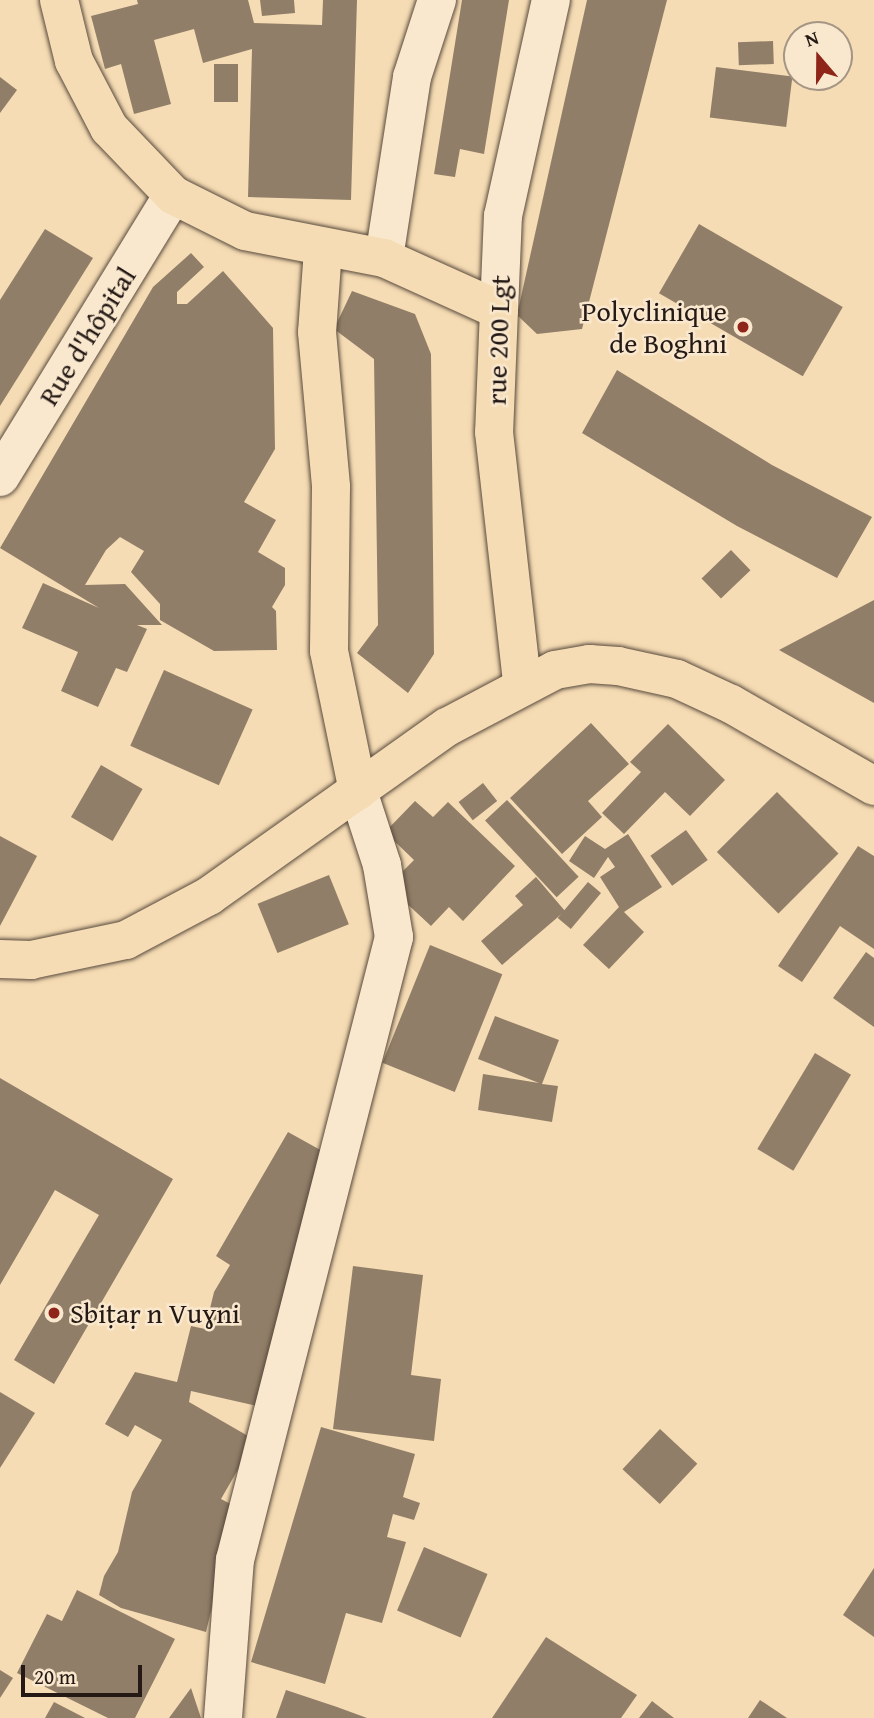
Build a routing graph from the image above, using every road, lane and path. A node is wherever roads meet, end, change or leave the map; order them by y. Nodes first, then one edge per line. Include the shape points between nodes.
1 (59, 0) edge
2 (437, 0) edge
3 (551, 0) edge
4 (173, 195) junction
5 (323, 249) junction
6 (384, 258) junction
7 (499, 310) junction
8 (0, 477) edge
9 (522, 684) junction
10 (874, 786) edge
11 (358, 791) junction
12 (0, 959) edge
13 (223, 1718) edge

1 - 4 main road via 74,61 109,128
2 - 6 street via 412,77
3 - 7 street, rue 200 Lgt via 503,216
4 - 5 main road via 245,231
4 - 8 street, Rue d'hôpital
5 - 6 main road
5 - 11 main road via 317,332 331,487 329,651
6 - 7 main road
7 - 9 main road, rue 200 Lgt via 494,432
9 - 10 main road via 589,664 677,679 731,704
9 - 11 main road via 447,727
11 - 12 main road via 209,896 126,940 32,960
11 - 13 street via 382,865 394,937 236,1560

